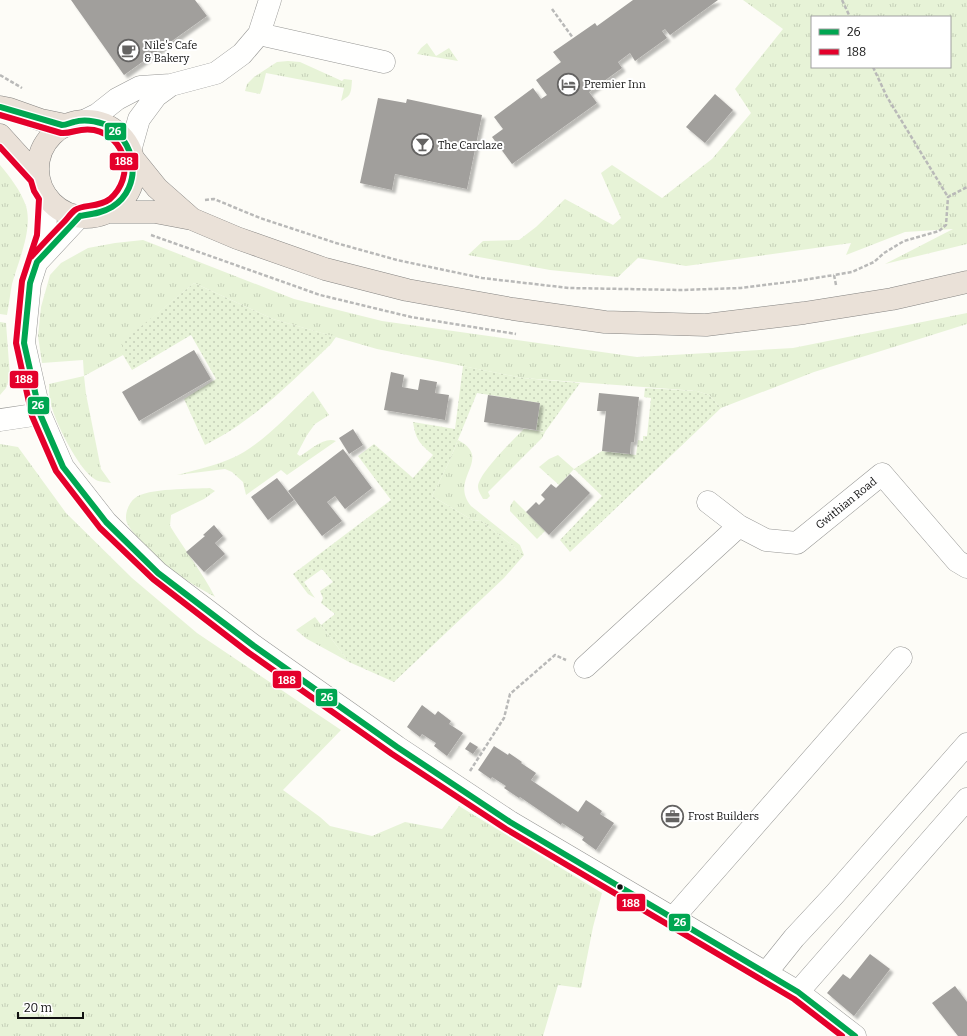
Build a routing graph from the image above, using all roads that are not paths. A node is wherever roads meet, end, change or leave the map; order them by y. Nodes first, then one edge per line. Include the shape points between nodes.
1 (270, 0) edge
2 (259, 34) junction
3 (384, 62) dead end
4 (171, 85) junction
5 (0, 107) edge
6 (74, 123) junction
7 (0, 135) edge
8 (131, 154) junction
9 (38, 177) junction
10 (47, 197) junction
11 (197, 210) junction
12 (106, 212) junction
13 (80, 216) junction
14 (37, 262) junction
15 (967, 282) edge
16 (40, 414) junction
17 (0, 420) edge
18 (708, 502) dead end
19 (738, 526) junction
20 (967, 567) edge
21 (901, 658) dead end
22 (585, 668) road end
23 (967, 744) edge
24 (967, 799) edge
25 (673, 918) junction
26 (766, 973) junction
27 (798, 992) junction
28 (855, 1036) edge

1 - 2 street
2 - 3 street
2 - 4 street via 242,54 216,73
4 - 6 street via 140,87 117,99 98,114
4 - 8 street via 156,96 139,119
5 - 6 highway via 41,120
6 - 8 highway via 96,122 112,129 125,140
6 - 9 highway via 55,132 46,141 38,164
7 - 9 highway
8 - 11 highway via 157,188
8 - 12 highway via 134,170 131,184 125,196
9 - 10 highway
10 - 13 highway via 61,210
10 - 14 street via 45,236
11 - 12 highway
11 - 15 highway via 237,238 325,269 407,290 605,322 706,325 892,299
12 - 13 highway via 89,217
13 - 14 street
14 - 16 street via 30,283 24,343
16 - 17 street
16 - 25 street via 63,467 106,522 158,573 254,646 397,747 510,822
18 - 19 street, Gwithian Road
19 - 20 street, Gwithian Road via 766,540 797,543 882,474 957,561
19 - 22 street
21 - 25 street
23 - 26 street via 794,938
24 - 27 street
25 - 26 street
26 - 27 street
27 - 28 street

